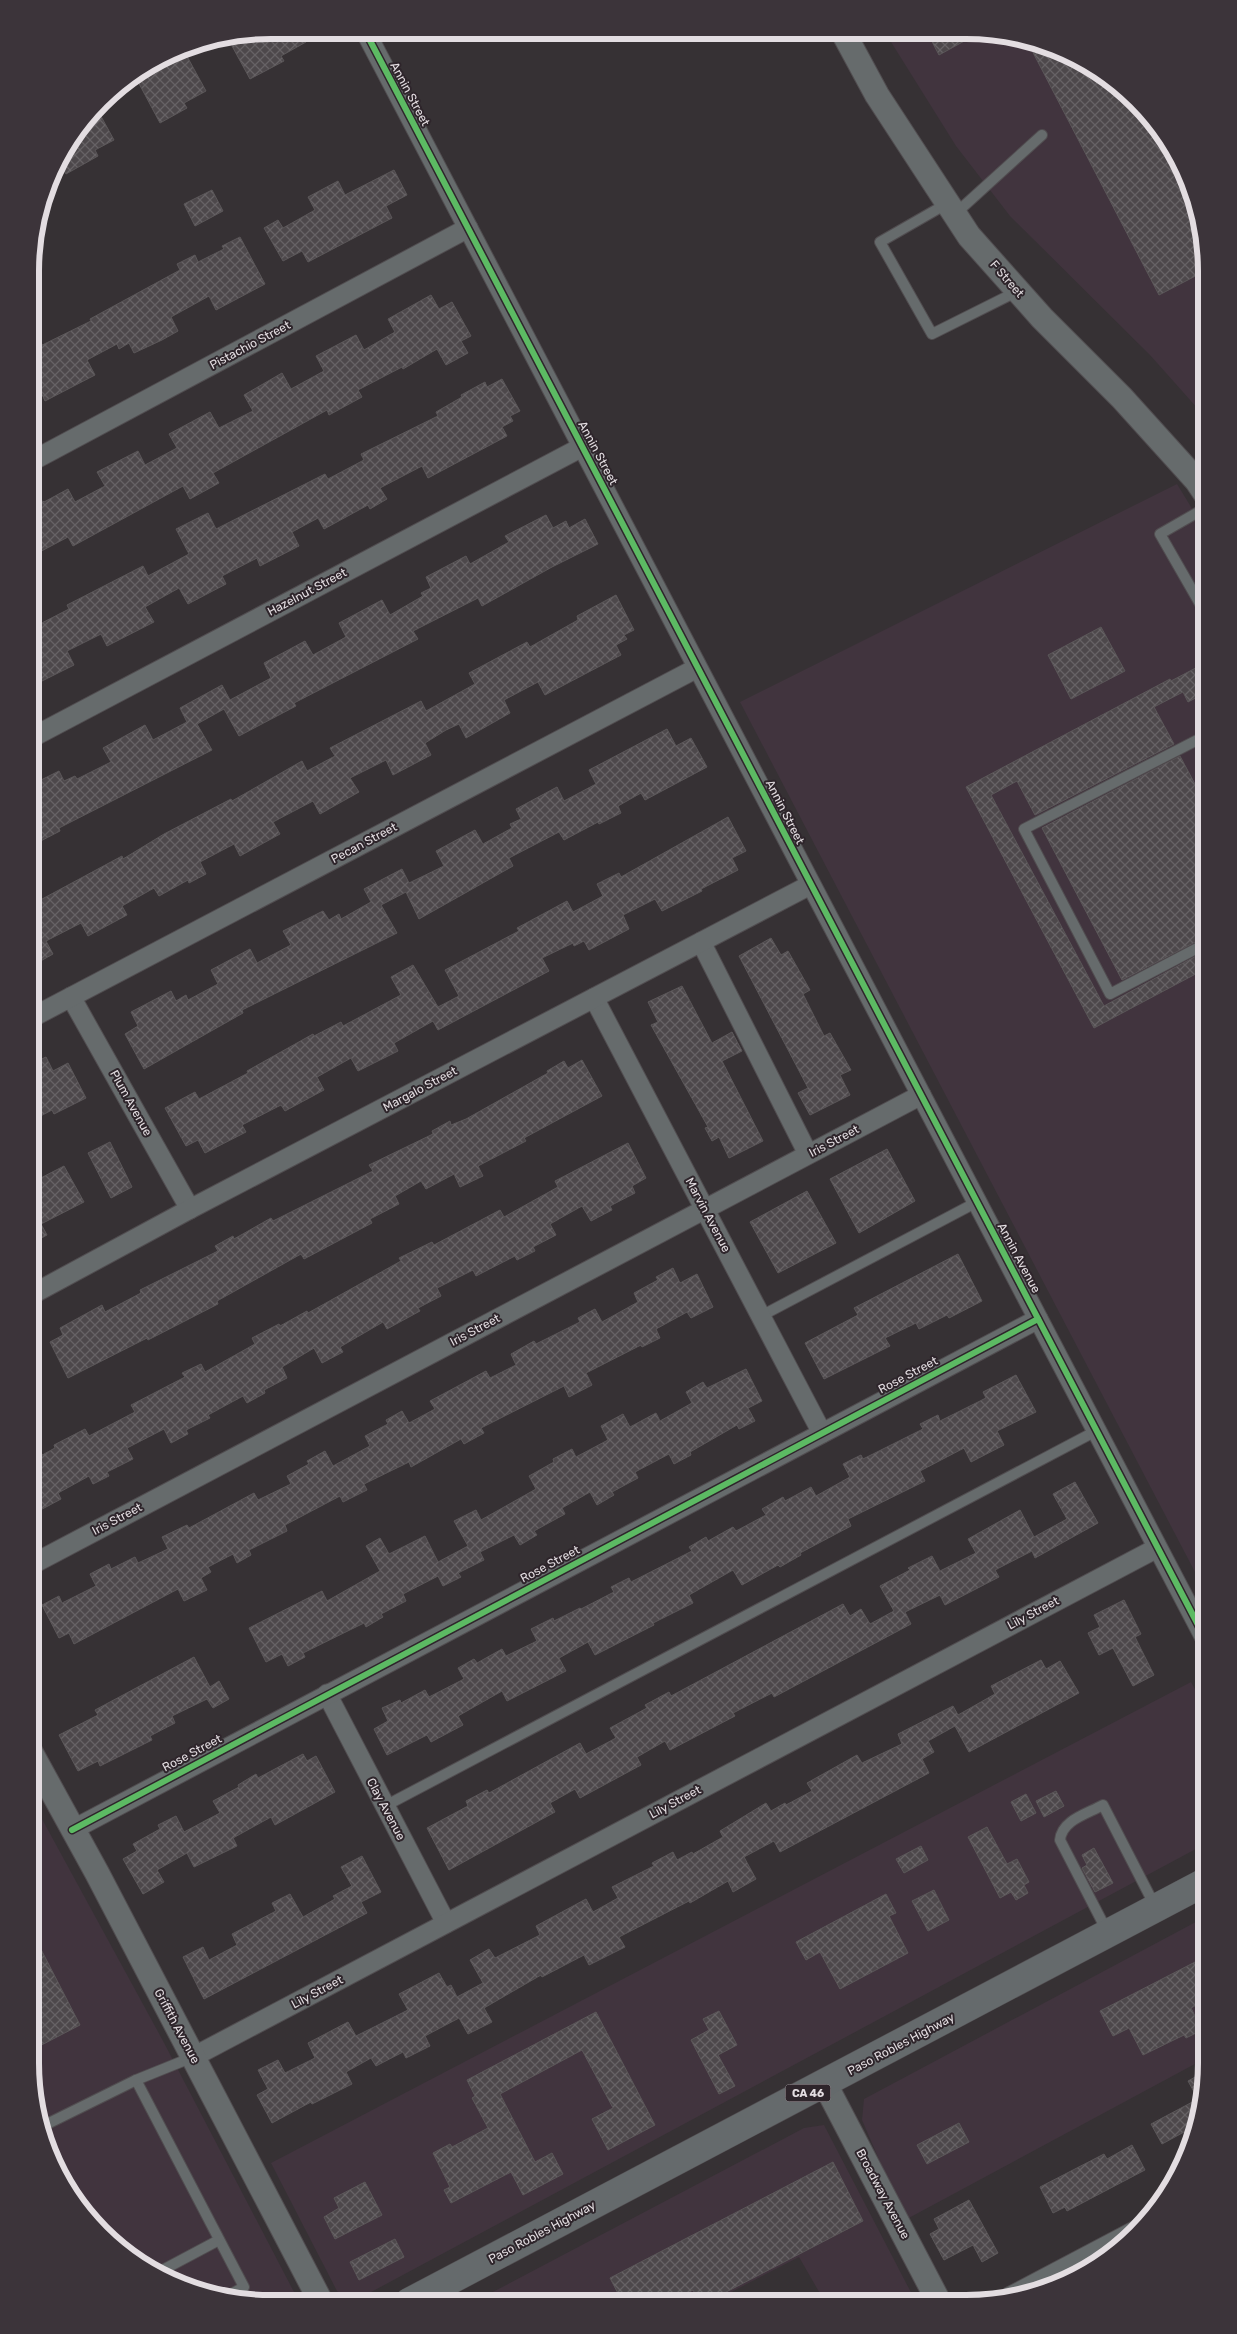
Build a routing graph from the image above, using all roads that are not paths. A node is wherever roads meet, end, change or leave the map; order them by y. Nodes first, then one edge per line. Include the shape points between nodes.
1 (369, 39) edge
2 (847, 39) edge
3 (1042, 135) dead end
4 (952, 208) junction
5 (468, 228) junction
6 (1018, 291) junction
7 (582, 447) junction
8 (39, 457) edge
9 (1198, 482) edge
10 (1198, 512) edge
11 (1198, 600) edge
12 (697, 668) junction
13 (39, 734) edge
14 (1198, 739) edge
15 (810, 885) junction
16 (701, 942) junction
17 (1198, 948) edge
18 (72, 997) junction
19 (594, 998) junction
20 (39, 1014) edge
21 (921, 1095) junction
22 (808, 1154) junction
23 (976, 1202) junction
24 (705, 1208) junction
25 (190, 1209) junction
26 (39, 1292) edge
27 (761, 1316) junction
28 (1038, 1319) junction
29 (1096, 1431) junction
30 (822, 1433) junction
31 (1157, 1548) junction
32 (39, 1560) edge
33 (1198, 1625) edge
34 (327, 1694) junction
35 (39, 1768) edge
36 (385, 1806) junction
37 (72, 1830) junction
38 (1198, 1886) edge
39 (1156, 1908) junction
40 (446, 1923) junction
41 (1108, 1934) junction
42 (193, 2057) junction
43 (136, 2080) junction
44 (825, 2084) junction
45 (47, 2124) edge
46 (219, 2240) junction
47 (1116, 2241) edge
48 (164, 2269) edge
49 (1030, 2286) edge
50 (234, 2292) edge
51 (317, 2295) edge
52 (421, 2295) edge
53 (935, 2295) edge

1 - 5 street, Annin Street
2 - 4 street, F Street via 877,95
3 - 4 lane
4 - 6 street, F Street via 969,236
4 - 6 lane via 880,242 932,334
5 - 7 street, Annin Street
5 - 8 street, Pistachio Street
6 - 9 street, F Street
7 - 12 street, Annin Street
7 - 13 street, Hazelnut Street
10 - 11 lane via 1160,534
12 - 15 street, Annin Street
12 - 18 street, Pecan Street
14 - 17 lane via 1024,829 1110,994
15 - 16 street, Margalo Street
15 - 21 street, Annin Avenue
16 - 19 street, Margalo Street
16 - 22 street
18 - 20 street, Pecan Street
18 - 25 street, Plum Avenue
19 - 24 street, Marvin Avenue
19 - 25 street, Margalo Street
21 - 22 street, Iris Street
21 - 23 street, Annin Avenue
22 - 24 street, Iris Street
23 - 27 lane
23 - 28 street, Annin Avenue
24 - 27 street, Marvin Avenue
24 - 32 street, Iris Street
25 - 26 street, Margalo Street
27 - 30 street, Marvin Avenue
28 - 29 street, Annin Avenue
28 - 30 street, Rose Street
29 - 31 street, Annin Avenue
29 - 36 lane
30 - 34 street, Rose Street
31 - 33 street, Annin Avenue
31 - 40 street, Lily Street
34 - 36 street, Clay Avenue
34 - 37 street, Rose Street
35 - 37 street, Griffith Avenue
36 - 40 street, Clay Avenue
37 - 42 street, Griffith Avenue
38 - 39 highway, Paso Robles Highway / CA 46
39 - 41 highway, Paso Robles Highway / CA 46
39 - 41 lane via 1102,1805 1062,1830 1061,1844
40 - 42 street, Lily Street
41 - 44 highway, Paso Robles Highway / CA 46
42 - 43 lane
42 - 51 street, Griffith Avenue
43 - 45 lane
43 - 46 lane
44 - 52 highway, Paso Robles Highway / CA 46
44 - 53 street, Broadway Avenue
46 - 48 lane
46 - 50 lane via 244,2287
47 - 49 street

